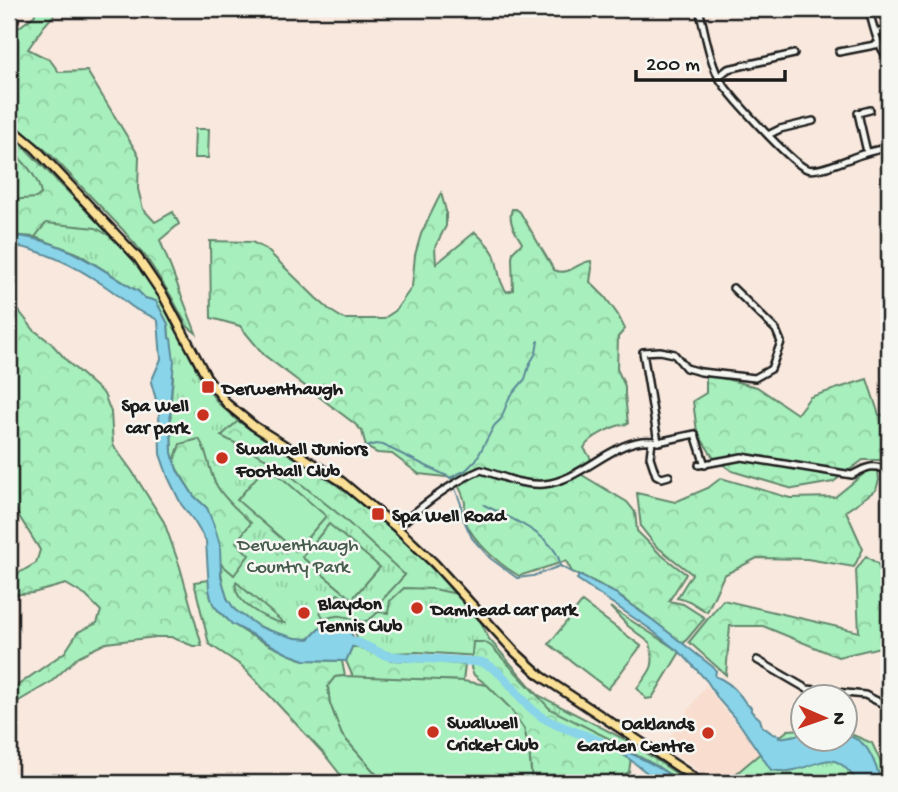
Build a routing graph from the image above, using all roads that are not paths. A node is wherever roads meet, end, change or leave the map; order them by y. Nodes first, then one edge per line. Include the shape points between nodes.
1 (699, 9) edge
2 (869, 9) edge
3 (889, 31) edge
4 (876, 32) junction
5 (880, 44) junction
6 (839, 52) dead end
7 (794, 54) dead end
8 (889, 59) edge
9 (718, 77) junction
10 (870, 110) dead end
11 (813, 121) dead end
12 (9, 126) edge
13 (768, 135) junction
14 (889, 148) edge
15 (867, 152) junction
16 (733, 288) dead end
17 (655, 442) junction
18 (889, 473) edge
19 (669, 476) dead end
20 (397, 528) junction
21 (757, 660) dead end
22 (889, 691) edge
23 (882, 703) junction
24 (889, 707) edge
25 (700, 783) edge

1 - 9 street
2 - 4 street
3 - 4 street
4 - 5 street
5 - 6 street
5 - 8 street
7 - 9 street via 728,69
9 - 13 street
10 - 15 street via 858,113
11 - 13 street
12 - 20 main road via 138,258 227,404 341,481
13 - 15 street via 806,169 816,170
14 - 15 street
16 - 17 street via 776,330 781,342 771,369 755,378 701,372 686,368 674,354 643,352
17 - 18 street via 695,435 702,465 742,457 852,475 874,466
17 - 19 street via 650,457 656,475
17 - 20 street via 629,444 577,475 542,485 481,470 447,489
20 - 25 main road via 527,664
21 - 23 street via 807,689 865,695
22 - 23 street
23 - 24 street

